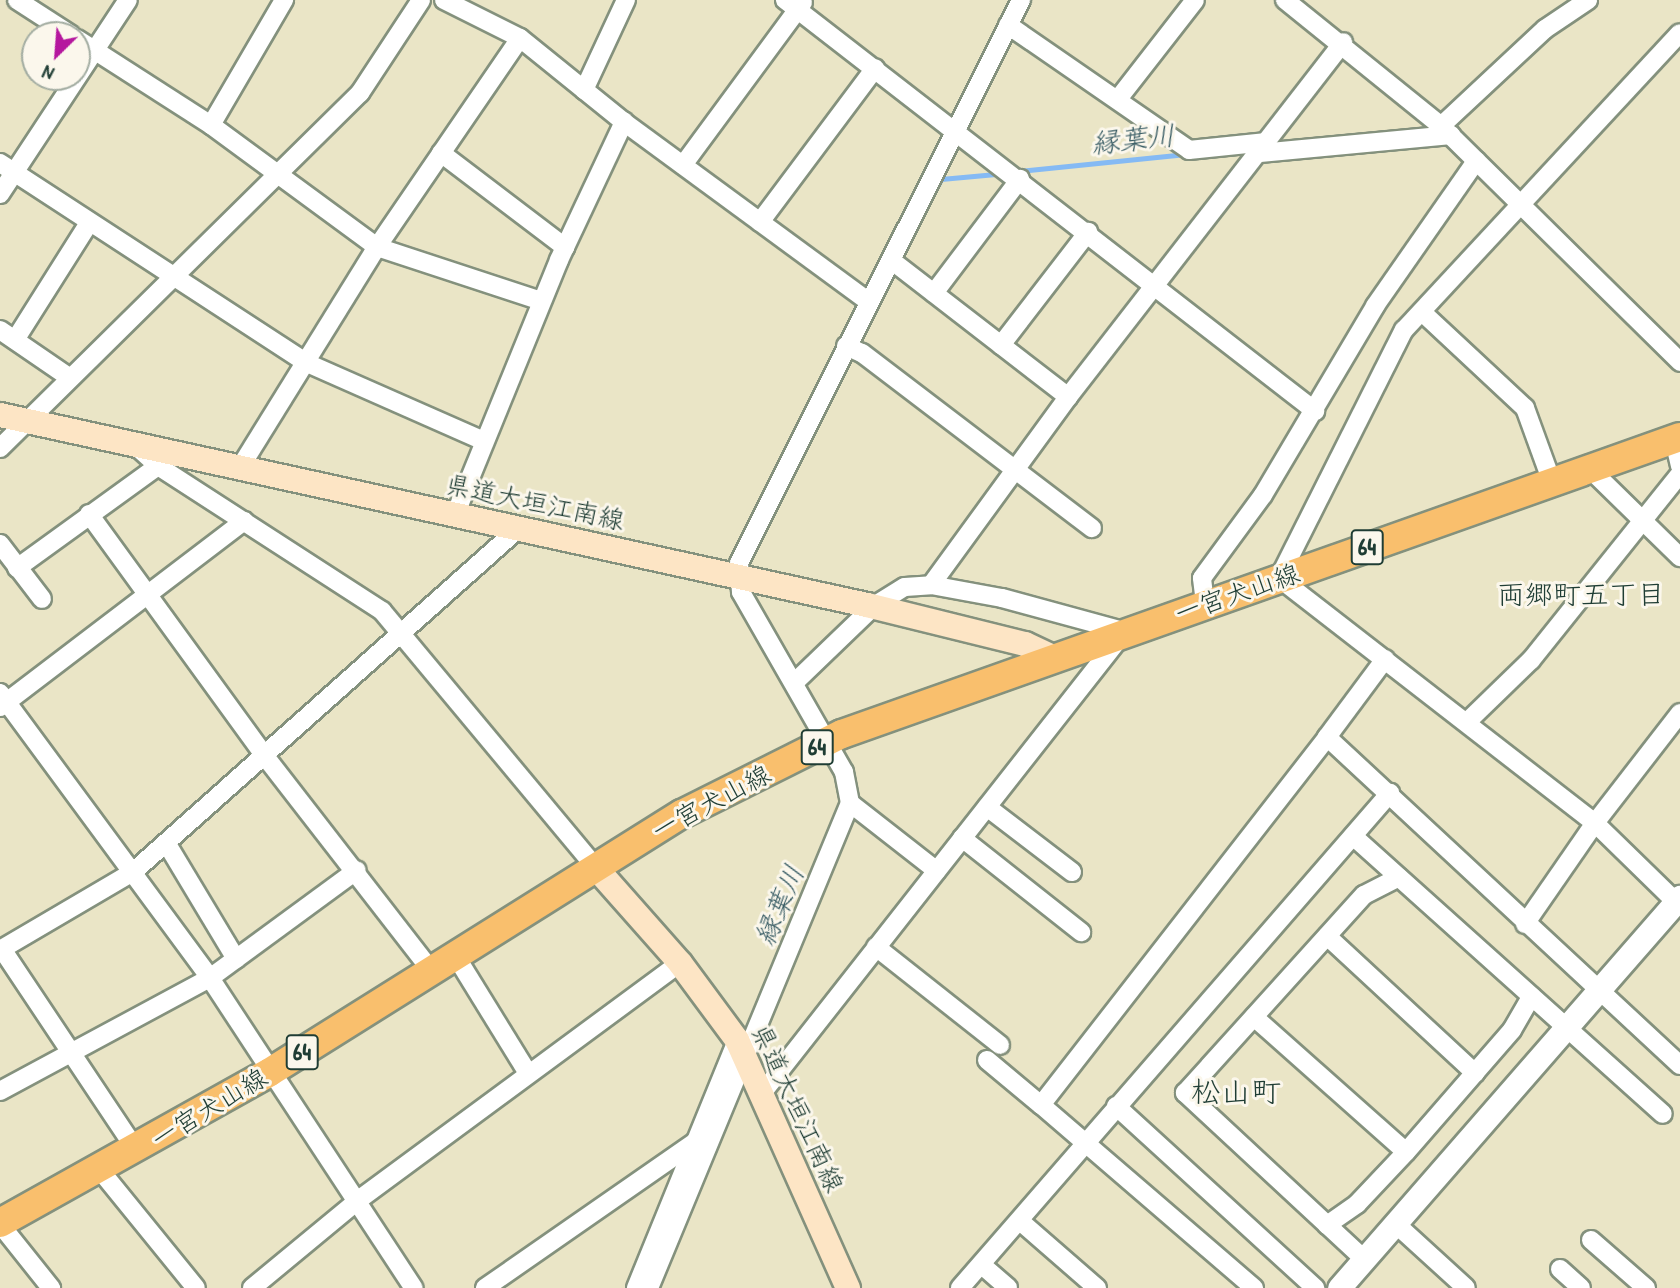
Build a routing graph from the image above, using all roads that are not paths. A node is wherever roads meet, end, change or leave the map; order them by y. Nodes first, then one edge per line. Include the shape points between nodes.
1 (17, 0) edge
2 (128, 0) edge
3 (284, 0) edge
4 (421, 0) edge
5 (444, 0) edge
6 (626, 0) edge
7 (1195, 0) edge
8 (1284, 0) edge
9 (1588, 0) edge
10 (796, 3) edge
11 (1012, 9) edge
12 (49, 21) edge
13 (1680, 33) edge
14 (520, 38) junction
15 (1343, 42) junction
16 (91, 48) edge
17 (95, 50) junction
18 (875, 68) junction
19 (584, 90) junction
20 (1118, 99) junction
21 (624, 122) junction
22 (211, 125) junction
23 (957, 130) junction
24 (1446, 131) junction
25 (1264, 147) junction
26 (441, 153) junction
27 (1476, 161) junction
28 (683, 165) junction
29 (7, 167) edge
30 (275, 175) junction
31 (1020, 179) junction
32 (0, 194) edge
33 (1519, 204) junction
34 (760, 222) junction
35 (89, 223) junction
36 (1088, 232) junction
37 (377, 247) junction
38 (565, 247) junction
39 (891, 260) junction
40 (172, 277) junction
41 (1157, 286) junction
42 (934, 293) junction
43 (541, 301) junction
44 (869, 302) junction
45 (1422, 312) junction
46 (7, 335) edge
47 (1000, 345) junction
48 (846, 346) junction
49 (1680, 362) edge
50 (307, 363) junction
51 (71, 377) junction
52 (1068, 397) junction
53 (1315, 411) junction
54 (0, 415) edge
55 (27, 421) junction
56 (484, 441) junction
57 (135, 445) junction
58 (1678, 447) edge
59 (0, 448) edge
60 (241, 466) junction
61 (159, 467) junction
62 (1014, 469) junction
63 (1590, 469) junction
64 (1680, 474) edge
65 (1552, 482) junction
66 (89, 514) junction
67 (455, 515) junction
68 (1644, 520) junction
69 (244, 521) junction
70 (519, 528) junction
71 (1092, 528) dead end
72 (0, 544) edge
73 (1680, 557) edge
74 (17, 568) junction
75 (738, 576) junction
76 (1279, 578) junction
77 (931, 585) junction
78 (147, 594) junction
79 (42, 599) dead end
80 (1205, 603) junction
81 (874, 606) junction
82 (1125, 633) junction
83 (400, 635) junction
84 (1054, 657) junction
85 (1385, 659) junction
86 (794, 683) junction
87 (2, 700) edge
88 (1680, 713) edge
89 (1467, 722) junction
90 (1327, 737) junction
91 (828, 742) junction
92 (264, 755) junction
93 (1390, 793) junction
94 (850, 803) junction
95 (987, 807) junction
96 (1595, 822) junction
97 (1353, 836) junction
98 (962, 838) junction
99 (167, 844) junction
100 (596, 868) junction
101 (357, 870) junction
102 (937, 871) junction
103 (133, 872) junction
104 (1072, 872) dead end
105 (1399, 877) junction
106 (1678, 899) edge
107 (1525, 924) junction
108 (1082, 932) dead end
109 (1327, 936) junction
110 (876, 947) junction
111 (1, 950) edge
112 (236, 959) junction
113 (443, 962) junction
114 (680, 963) junction
115 (210, 978) junction
116 (1599, 993) junction
117 (1532, 996) junction
118 (1254, 1017) junction
119 (1568, 1028) junction
120 (1000, 1045) dead end
121 (741, 1048) junction
122 (71, 1053) junction
123 (987, 1060) dead end
124 (1680, 1065) edge
125 (270, 1072) junction
126 (528, 1073) junction
127 (1475, 1073) junction
128 (0, 1091) edge
129 (763, 1092) junction
130 (1041, 1105) junction
131 (1116, 1106) junction
132 (1663, 1114) dead end
133 (1086, 1140) junction
134 (699, 1149) junction
135 (136, 1150) junction
136 (1406, 1152) junction
137 (100, 1170) junction
138 (358, 1200) junction
139 (1020, 1221) junction
140 (0, 1224) edge
141 (1327, 1225) junction
142 (1397, 1225) junction
143 (1591, 1240) dead end
144 (659, 1248) junction
145 (1365, 1260) junction
146 (982, 1266) junction
147 (1560, 1269) dead end
148 (51, 1288) edge
149 (196, 1288) edge
150 (252, 1288) edge
151 (414, 1288) edge
152 (485, 1288) edge
153 (636, 1288) edge
154 (649, 1288) edge
155 (848, 1288) edge
156 (960, 1288) edge
157 (1008, 1288) edge
158 (1097, 1288) edge
159 (1254, 1288) edge
160 (1315, 1288) edge
161 (1339, 1288) edge
162 (1466, 1288) edge
163 (1581, 1288) edge
164 (1646, 1288) edge

1 - 12 street
2 - 17 street
3 - 22 street
4 - 30 street via 360,93
5 - 14 street
6 - 19 street
7 - 20 street
8 - 15 street
9 - 24 street via 1545,29
10 - 18 street
10 - 28 street
11 - 20 street
11 - 23 street
13 - 33 street
14 - 19 street
14 - 26 street
15 - 24 street
15 - 25 street
16 - 17 street
17 - 22 street
17 - 29 street
18 - 23 street
18 - 34 street
19 - 21 street
20 - 25 street via 1189,150
21 - 28 street
21 - 38 street
22 - 30 street
23 - 31 street
23 - 39 street
24 - 25 street
24 - 27 street
25 - 41 street
26 - 37 street
26 - 38 street
27 - 33 street
27 - 53 street via 1375,306
28 - 34 street
29 - 32 street
29 - 35 street
30 - 37 street
30 - 40 street
31 - 36 street
31 - 42 street
33 - 45 street
33 - 49 street
34 - 44 street
35 - 40 street
35 - 46 street
36 - 41 street
36 - 47 street
37 - 43 street
37 - 50 street
38 - 43 street
39 - 42 street
39 - 44 street
40 - 50 street
40 - 51 street
41 - 52 street
41 - 53 street
42 - 47 street
43 - 56 street
44 - 48 street
45 - 65 street via 1525,408
45 - 76 street via 1398,342
46 - 51 street
47 - 52 street
48 - 62 street
48 - 75 street via 745,546
50 - 56 street
50 - 60 street
51 - 55 street
52 - 62 street
53 - 80 street via 1263,495 1202,578
54 - 55 main road, 県道大垣江南線
55 - 57 main road, 県道大垣江南線
55 - 59 street
56 - 67 street
57 - 60 main road, 県道大垣江南線
57 - 61 street
58 - 63 main road, 一宮犬山線 / 64
60 - 67 main road, 県道大垣江南線
61 - 66 street
61 - 69 street
62 - 71 street
62 - 77 street
63 - 65 main road, 一宮犬山線 / 64
63 - 68 street
64 - 68 street
65 - 76 main road, 一宮犬山線 / 64
66 - 74 street
66 - 78 street
67 - 70 main road, 県道大垣江南線
68 - 73 street
68 - 89 street via 1531,660
69 - 78 street
69 - 83 street via 382,611
70 - 75 main road, 県道大垣江南線
70 - 83 street
72 - 74 street
74 - 79 street
75 - 81 main road, 県道大垣江南線
75 - 86 street via 741,592
76 - 80 main road, 一宮犬山線 / 64
76 - 85 street
77 - 81 street via 905,587
77 - 82 street via 1002,598
78 - 87 street
78 - 92 street
80 - 82 main road, 一宮犬山線 / 64
81 - 84 main road, 県道大垣江南線 via 1025,644
81 - 86 street
82 - 84 main road, 一宮犬山線 / 64
82 - 95 street
83 - 92 street
83 - 100 street
84 - 91 main road, 一宮犬山線 / 64
85 - 89 street
85 - 90 street
86 - 91 street
87 - 103 street
88 - 96 street
89 - 96 street
90 - 93 street
90 - 130 street
91 - 94 street via 844,772
91 - 100 main road, 一宮犬山線 / 64 via 682,814
92 - 99 street
92 - 101 street
93 - 97 street
93 - 107 street
94 - 102 street
94 - 121 street
95 - 98 street
95 - 104 street
96 - 106 street
96 - 107 street
97 - 105 street
97 - 131 street
98 - 102 street
98 - 108 street
99 - 103 street
99 - 112 street
100 - 113 main road, 一宮犬山線 / 64
100 - 114 main road, 県道大垣江南線
101 - 112 street
101 - 113 street
102 - 110 street
103 - 111 street
103 - 115 street
105 - 109 street via 1364,895
105 - 117 street
106 - 116 street
107 - 116 street
109 - 118 street
109 - 127 street
110 - 120 street
110 - 129 street
111 - 122 street
112 - 115 street
113 - 125 main road, 一宮犬山線 / 64
113 - 126 street
114 - 121 main road, 県道大垣江南線
114 - 126 street
115 - 122 street
115 - 125 street
116 - 119 street
116 - 124 street
117 - 119 street
117 - 127 street via 1512,1030
118 - 136 street
118 - 141 street via 1185,1093
119 - 132 street
119 - 142 street
121 - 129 main road, 県道大垣江南線
121 - 134 street
122 - 128 street
122 - 135 street
123 - 130 street
125 - 135 main road, 一宮犬山線 / 64
125 - 138 street
126 - 138 street
127 - 136 street
129 - 155 main road, 県道大垣江南線
130 - 133 street
131 - 133 street
131 - 160 street
133 - 139 street
133 - 159 street
134 - 144 street
134 - 152 street
135 - 137 main road, 一宮犬山線 / 64
136 - 141 street via 1357,1204
137 - 140 main road, 一宮犬山線 / 64
137 - 149 street
138 - 150 street
138 - 151 street
139 - 146 street
139 - 158 street
140 - 148 street
141 - 145 street
142 - 145 street
142 - 162 street
143 - 164 street
144 - 153 street
144 - 154 street
145 - 161 street
146 - 156 street
146 - 157 street
147 - 163 street

